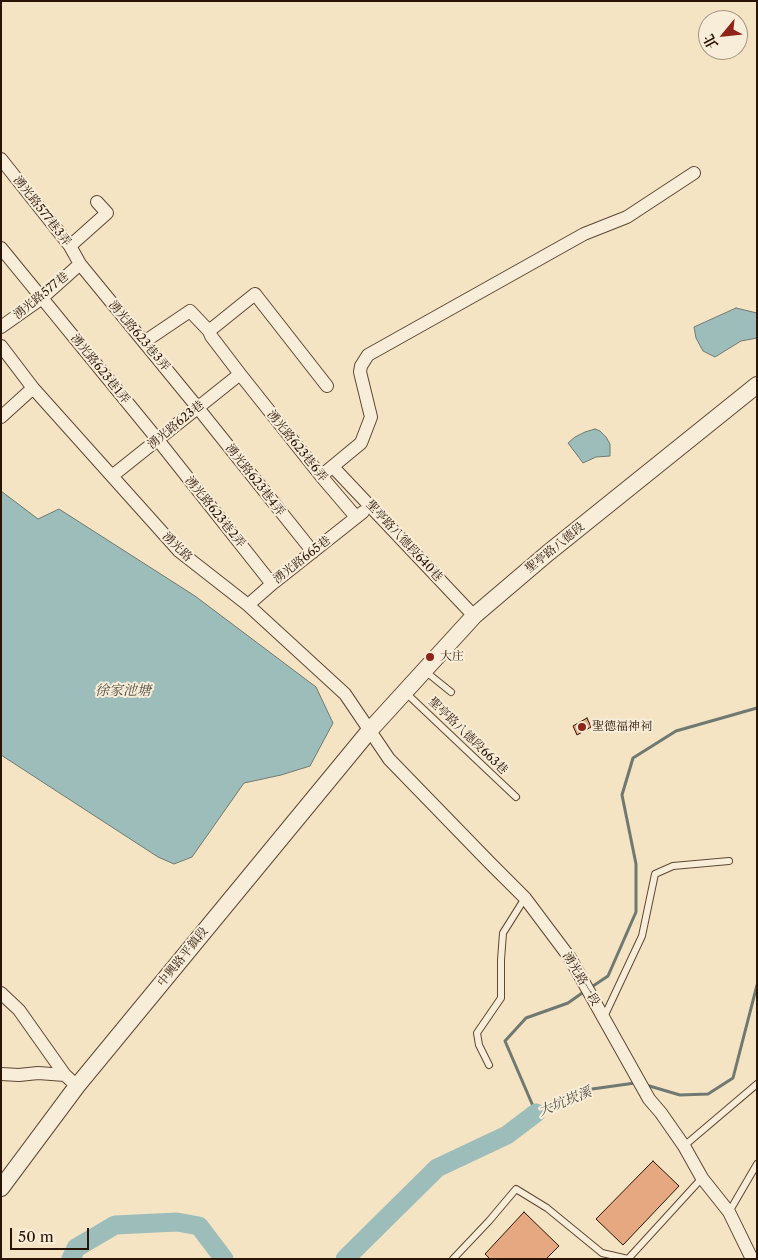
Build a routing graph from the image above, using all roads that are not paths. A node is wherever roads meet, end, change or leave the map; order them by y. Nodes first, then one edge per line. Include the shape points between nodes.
1 (1, 159) edge
2 (694, 174) dead end
3 (97, 202) dead end
4 (70, 246) junction
5 (1, 248) edge
6 (80, 264) junction
7 (42, 298) junction
8 (1, 327) edge
9 (209, 331) junction
10 (144, 342) junction
11 (1, 346) edge
12 (240, 374) junction
13 (757, 385) edge
14 (327, 386) dead end
15 (33, 388) junction
16 (198, 408) junction
17 (1, 416) edge
18 (158, 440) junction
19 (333, 467) junction
20 (112, 476) junction
21 (321, 476) junction
22 (371, 506) junction
23 (356, 517) junction
24 (313, 552) junction
25 (272, 584) junction
26 (248, 605) junction
27 (474, 616) junction
28 (424, 670) junction
29 (406, 692) junction
30 (451, 692) dead end
31 (370, 730) junction
32 (516, 797) dead end
33 (729, 861) dead end
34 (524, 898) junction
35 (1, 993) edge
36 (604, 1017) junction
37 (489, 1065) dead end
38 (1, 1074) edge
39 (71, 1081) junction
40 (757, 1084) edge
41 (684, 1146) junction
42 (757, 1164) edge
43 (702, 1178) junction
44 (1, 1188) edge
45 (729, 1212) junction
46 (453, 1259) edge
47 (628, 1259) edge
48 (752, 1259) edge

1 - 4 street, 湧光路577巷3弄
2 - 19 street via 627,217 584,234 368,355 360,372 371,417 361,443
3 - 4 street via 107,213
4 - 6 street, 湧光路577巷3弄
5 - 7 street, 湧光路623巷1弄
6 - 7 street, 湧光路577巷
6 - 10 street, 湧光路623巷3弄
7 - 8 street, 湧光路577巷
7 - 18 street, 湧光路623巷1弄
9 - 10 street, 湧光路623巷6弄 via 190,311
9 - 12 street, 湧光路623巷6弄
9 - 14 street via 255,294
10 - 16 street, 湧光路623巷3弄
11 - 15 street, 湧光路
12 - 16 street, 湧光路623巷
12 - 21 street, 湧光路623巷6弄
13 - 27 street, 聖亭路八德段
15 - 17 street
15 - 20 street, 湧光路
16 - 18 street, 湧光路623巷
16 - 24 street, 湧光路623巷4弄
18 - 20 street, 湧光路623巷
18 - 25 street, 湧光路623巷2弄
19 - 21 street
19 - 22 street, 聖亭路八德段640巷
20 - 26 street, 湧光路 via 179,551
21 - 23 street, 湧光路623巷6弄
22 - 23 street, 湧光路665巷
22 - 27 street, 聖亭路八德段640巷
23 - 24 street, 湧光路665巷
24 - 25 street, 湧光路665巷
25 - 26 street, 湧光路665巷
26 - 31 street, 湧光路 via 345,694
27 - 28 street, 聖亭路八德段
28 - 29 street, 聖亭路八德段
28 - 30 lane
29 - 31 street, 聖亭路八德段
29 - 32 lane, 聖亭路八德段663巷
31 - 34 street, 湧光路一段 via 390,759
31 - 39 street, 中興路平鎮段
33 - 36 lane via 673,866 655,874 642,936
34 - 36 street, 湧光路一段 via 570,958
34 - 37 lane via 503,933 501,998 477,1033
35 - 39 street via 19,1010
36 - 41 street, 湧光路一段 via 649,1099
38 - 39 street via 38,1073
39 - 44 street, 中興路平鎮段
40 - 41 lane
41 - 43 street, 湧光路一段
42 - 45 lane
43 - 45 street, 湧光路一段
43 - 47 lane
45 - 48 street, 湧光路一段
46 - 47 lane via 516,1189 547,1208 602,1253

